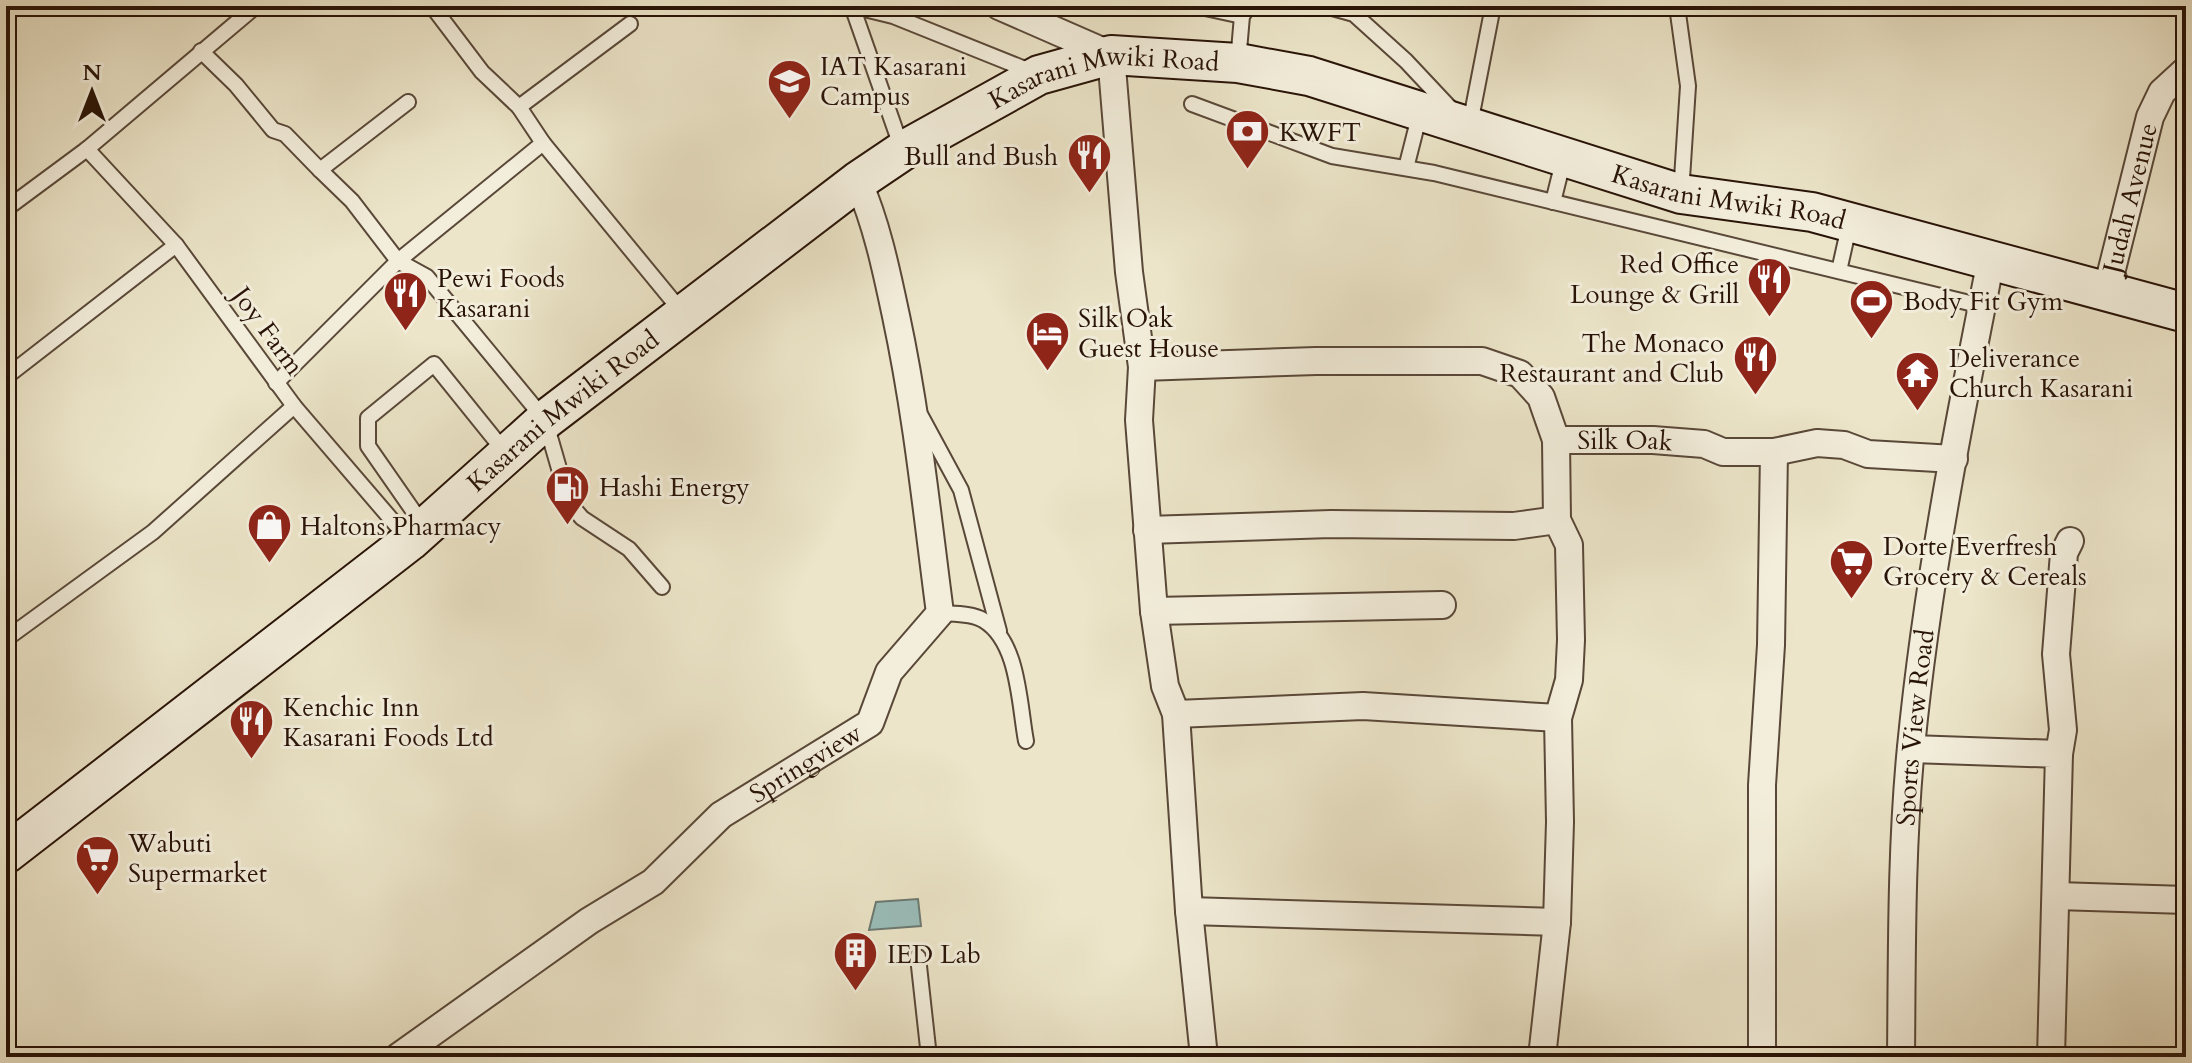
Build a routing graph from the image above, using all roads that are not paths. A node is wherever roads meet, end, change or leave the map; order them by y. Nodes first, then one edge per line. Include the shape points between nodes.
1 (256, 6) edge
2 (432, 6) edge
3 (999, 6) edge
4 (1196, 6) edge
5 (1325, 6) edge
6 (1493, 6) edge
7 (1677, 6) edge
8 (1356, 10) edge
9 (1246, 11) edge
10 (630, 24) dead end
11 (201, 51) junction
12 (1111, 55) junction
13 (1238, 63) junction
14 (2186, 70) edge
15 (1039, 75) junction
16 (2174, 95) edge
17 (408, 102) dead end
18 (1192, 104) dead end
19 (519, 107) junction
20 (1420, 113) junction
21 (1469, 128) junction
22 (543, 143) junction
23 (87, 149) junction
24 (903, 151) junction
25 (1564, 158) junction
26 (1406, 168) junction
27 (320, 170) junction
28 (858, 181) junction
29 (1681, 194) junction
30 (1553, 202) junction
31 (6, 209) edge
32 (1850, 222) junction
33 (176, 245) junction
34 (1991, 260) junction
35 (398, 261) junction
36 (1839, 271) junction
37 (2106, 293) junction
38 (1982, 306) junction
39 (2186, 313) edge
40 (683, 314) junction
41 (1142, 367) junction
42 (6, 377) edge
43 (276, 383) junction
44 (911, 399) junction
45 (294, 406) junction
46 (545, 420) junction
47 (1556, 440) junction
48 (1774, 452) junction
49 (508, 455) junction
50 (1954, 459) junction
51 (1557, 520) junction
52 (1147, 530) junction
53 (417, 534) junction
54 (2070, 541) dead end
55 (662, 587) dead end
56 (1442, 605) dead end
57 (1154, 611) junction
58 (940, 613) junction
59 (999, 631) junction
60 (6, 639) edge
61 (1176, 714) junction
62 (1558, 718) junction
63 (1026, 741) dead end
64 (1911, 749) junction
65 (2059, 754) junction
66 (6, 854) edge
67 (2057, 896) junction
68 (2186, 900) edge
69 (1189, 911) junction
70 (1557, 922) junction
71 (918, 957) dead end
72 (398, 1057) edge
73 (929, 1057) edge
74 (1204, 1057) edge
75 (1542, 1057) edge
76 (1762, 1057) edge
77 (1901, 1057) edge
78 (2051, 1057) edge

1 - 11 lane
2 - 19 lane via 482,72
3 - 12 street
4 - 9 lane
5 - 8 lane
6 - 21 lane
7 - 29 lane via 1688,86
8 - 21 lane
9 - 13 lane
10 - 19 lane
11 - 23 lane
11 - 27 lane via 273,130 285,134
12 - 13 main road, Kasarani Mwiki Road
12 - 15 main road, Kasarani Mwiki Road
12 - 41 street
13 - 20 main road, Kasarani Mwiki Road via 1309,76
14 - 16 street, Judah Avenue
15 - 24 main road, Kasarani Mwiki Road
15 - 24 lane via 893,16 852,6
16 - 37 street, Judah Avenue via 2150,117
17 - 27 lane
18 - 26 lane via 1332,156
19 - 22 lane
20 - 21 main road, Kasarani Mwiki Road
20 - 26 lane
21 - 25 main road, Kasarani Mwiki Road
22 - 35 lane
22 - 40 lane
23 - 31 lane
23 - 33 lane, Joy Farm
24 - 28 main road, Kasarani Mwiki Road
25 - 29 main road, Kasarani Mwiki Road
25 - 30 lane
26 - 30 lane
27 - 35 lane via 352,201
28 - 40 main road, Kasarani Mwiki Road
28 - 44 street via 875,222
29 - 32 main road, Kasarani Mwiki Road
30 - 36 lane
32 - 34 main road, Kasarani Mwiki Road
32 - 36 lane
33 - 42 lane
33 - 43 lane, Joy Farm
34 - 37 main road, Kasarani Mwiki Road
34 - 38 street, Sports View Road
35 - 43 lane
35 - 46 lane via 427,277
36 - 38 lane
37 - 39 main road, Kasarani Mwiki Road
38 - 50 street, Sports View Road
40 - 46 main road, Kasarani Mwiki Road
41 - 47 street, Silk Oak via 1482,361 1520,374 1541,397
41 - 52 street via 1139,420
43 - 45 lane, Joy Farm
44 - 58 street
44 - 59 lane via 961,490
45 - 53 lane, Joy Farm
45 - 60 lane via 153,532
46 - 49 main road, Kasarani Mwiki Road
46 - 55 lane via 569,503 629,549
47 - 48 street, Silk Oak via 1653,440 1704,444 1723,452
47 - 51 street
48 - 50 street, Silk Oak via 1817,443 1868,454
48 - 76 street via 1762,785
49 - 53 main road, Kasarani Mwiki Road
49 - 53 lane via 434,364 368,418 368,446
50 - 64 street, Sports View Road
51 - 52 street via 1514,526
51 - 62 street via 1569,545 1571,640 1569,680
52 - 57 street
53 - 66 main road, Kasarani Mwiki Road
54 - 65 street via 2064,553 2056,654 2063,730
56 - 57 street
57 - 61 street via 1165,686
58 - 59 lane via 981,618
58 - 72 street, Springview via 889,672 870,723 721,815 653,882 589,921
59 - 63 lane via 1008,648
61 - 62 street via 1363,706
61 - 69 street
62 - 70 street
64 - 65 street
64 - 77 street, Sports View Road
65 - 67 street
67 - 68 street
67 - 78 street
69 - 70 street
69 - 74 street
70 - 75 street
71 - 73 lane

